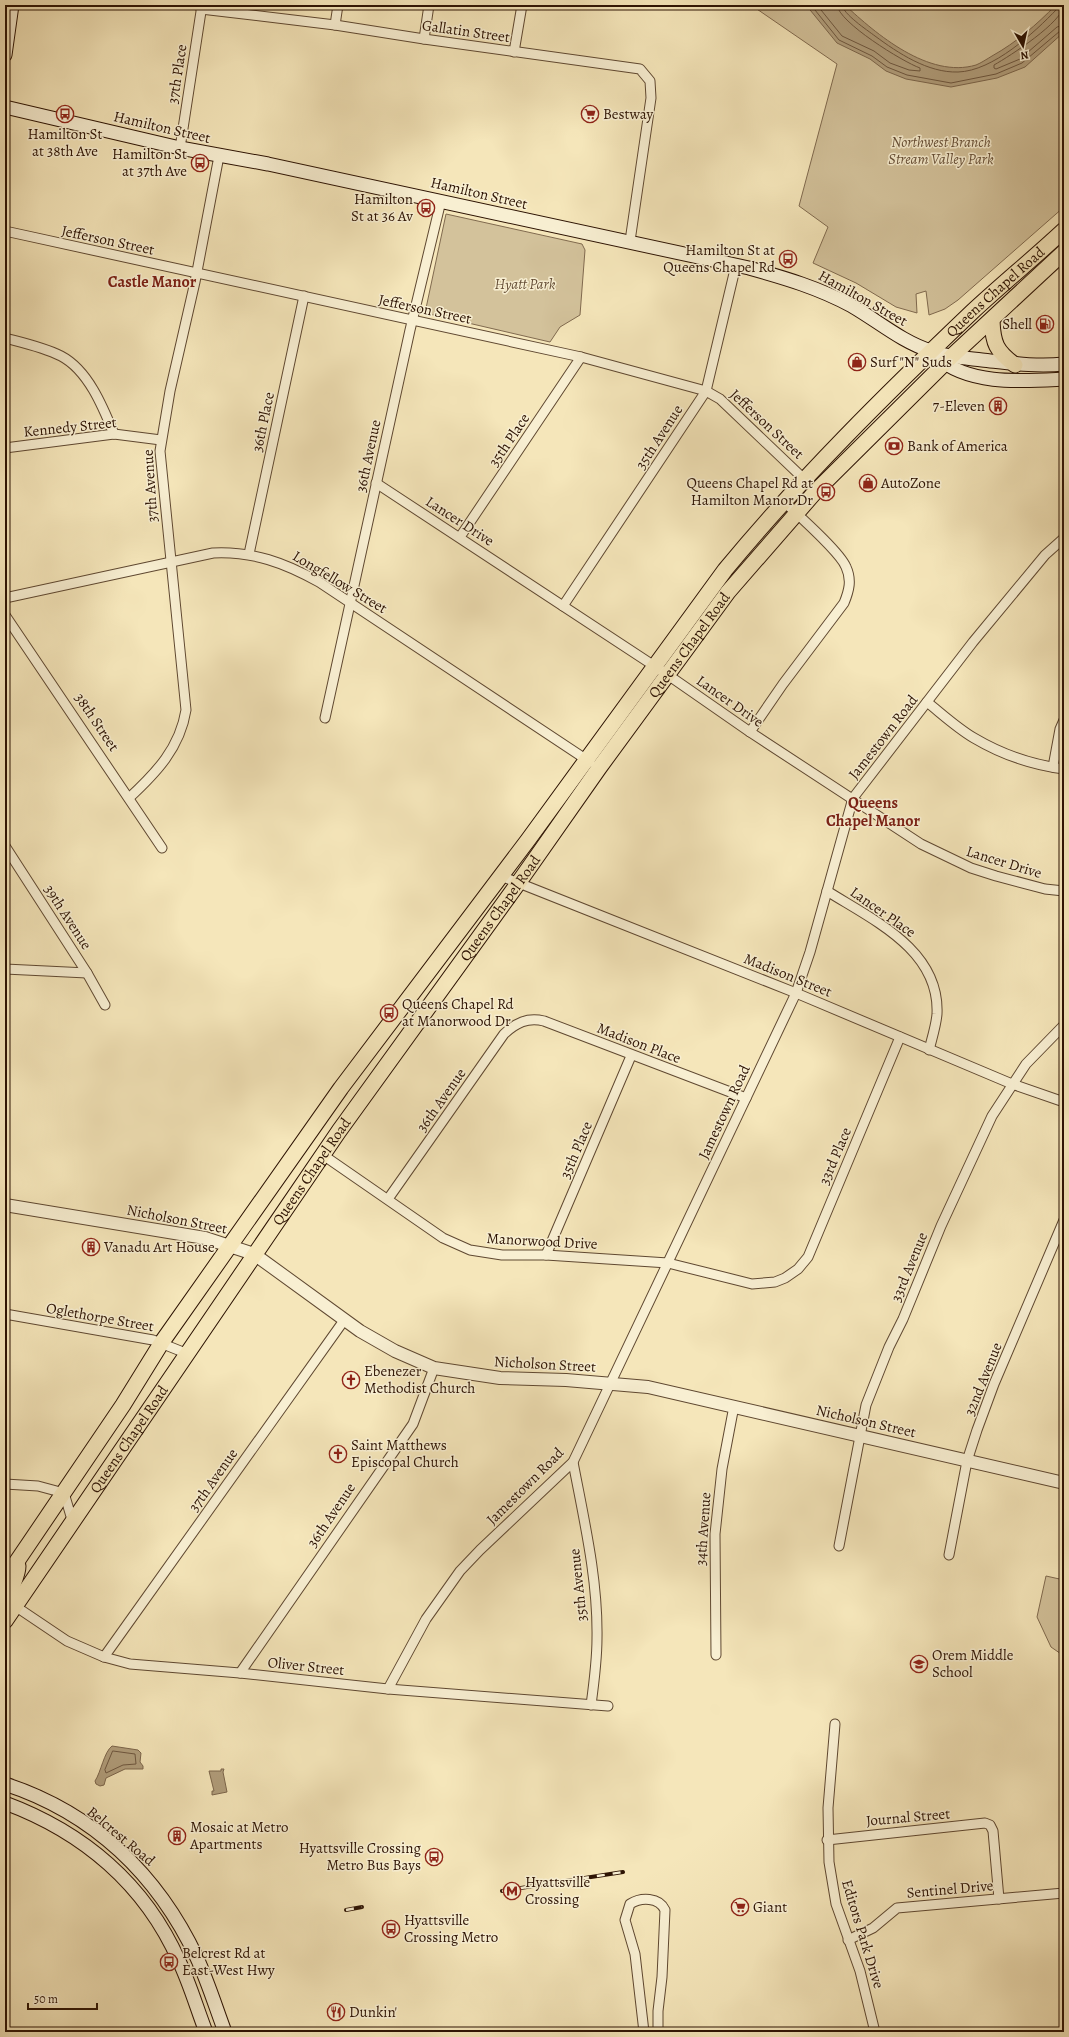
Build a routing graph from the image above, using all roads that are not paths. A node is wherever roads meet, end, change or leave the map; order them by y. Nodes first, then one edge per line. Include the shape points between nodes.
1 (12, 5) edge
2 (338, 5) edge
3 (429, 5) edge
4 (522, 5) edge
5 (202, 7) edge
6 (335, 25) junction
7 (424, 39) junction
8 (514, 52) junction
9 (5, 55) edge
10 (5, 107) edge
11 (180, 148) junction
12 (218, 156) junction
13 (441, 201) junction
14 (1064, 230) edge
15 (5, 231) edge
16 (630, 241) junction
17 (1064, 252) edge
18 (736, 265) junction
19 (197, 274) junction
20 (304, 296) junction
21 (412, 320) junction
22 (992, 321) junction
23 (5, 338) edge
24 (932, 352) junction
25 (581, 358) junction
26 (948, 360) junction
27 (1015, 364) junction
28 (1064, 364) edge
29 (1064, 379) edge
30 (706, 390) junction
31 (114, 434) junction
32 (161, 440) junction
33 (5, 448) edge
34 (805, 480) junction
35 (376, 483) junction
36 (784, 502) junction
37 (796, 513) junction
38 (460, 537) junction
39 (1064, 538) edge
40 (249, 554) junction
41 (172, 561) junction
42 (5, 598) edge
43 (350, 602) junction
44 (563, 606) junction
45 (5, 614) edge
46 (654, 666) junction
47 (668, 675) junction
48 (927, 702) junction
49 (325, 718) dead end
50 (1064, 720) edge
51 (750, 732) junction
52 (586, 759) junction
53 (1053, 767) junction
54 (599, 768) junction
55 (1064, 769) edge
56 (129, 798) junction
57 (853, 798) junction
58 (5, 846) edge
59 (162, 848) dead end
60 (501, 876) junction
61 (519, 882) junction
62 (828, 891) junction
63 (1064, 891) edge
64 (5, 969) edge
65 (87, 973) junction
66 (796, 993) junction
67 (105, 1005) dead end
68 (521, 1022) joint
69 (1064, 1025) edge
70 (900, 1037) junction
71 (929, 1050) junction
72 (631, 1056) junction
73 (1012, 1084) junction
74 (746, 1098) junction
75 (1064, 1102) edge
76 (323, 1155) junction
77 (388, 1199) junction
78 (5, 1205) edge
79 (1064, 1220) edge
80 (232, 1246) junction
81 (254, 1254) junction
82 (546, 1256) junction
83 (668, 1263) junction
84 (785, 1278) joint
85 (5, 1314) edge
86 (345, 1319) junction
87 (162, 1342) junction
88 (188, 1354) junction
89 (434, 1368) junction
90 (611, 1383) junction
91 (734, 1406) junction
92 (860, 1436) junction
93 (967, 1461) junction
94 (573, 1462) junction
95 (1064, 1483) edge
96 (5, 1484) edge
97 (64, 1492) junction
98 (73, 1523) junction
99 (839, 1546) dead end
100 (949, 1555) dead end
101 (18, 1561) junction
102 (5, 1579) edge
103 (15, 1606) junction
104 (5, 1621) edge
105 (716, 1654) dead end
106 (104, 1657) junction
107 (240, 1673) junction
108 (388, 1688) junction
109 (591, 1705) junction
110 (608, 1706) dead end
111 (835, 1724) dead end
112 (9, 1786) edge
113 (5, 1803) edge
114 (29, 1812) junction
115 (827, 1840) junction
116 (1064, 1893) edge
117 (999, 1899) junction
118 (848, 1940) junction
119 (206, 2032) edge
120 (225, 2032) edge
121 (644, 2032) edge
122 (658, 2032) edge
123 (875, 2032) edge

1 - 9 main road
2 - 6 street
3 - 7 street
4 - 8 street
5 - 6 street, Gallatin Street
5 - 11 street, 37th Place
6 - 7 street, Gallatin Street
7 - 8 street, Gallatin Street
8 - 16 street, Gallatin Street via 640,69 650,81 651,98
10 - 11 main road, Hamilton Street
11 - 12 main road, Hamilton Street
12 - 13 main road, Hamilton Street via 268,164
12 - 19 street, 37th Avenue
13 - 16 main road, Hamilton Street
13 - 21 street, 36th Avenue
14 - 24 main road, Queens Chapel Road via 972,312
15 - 19 street, Jefferson Street
16 - 18 main road, Hamilton Street
17 - 22 main road, Queens Chapel Road
18 - 24 main road, Hamilton Street via 785,277 823,291
18 - 30 street, 35th Avenue
19 - 20 street, Jefferson Street
19 - 32 street, 37th Avenue
20 - 21 street, Jefferson Street
20 - 40 street, 36th Place
21 - 25 street, Jefferson Street
21 - 35 street, 36th Avenue
22 - 26 main road, Queens Chapel Road
22 - 27 main road via 994,341 1005,357
23 - 31 street via 62,356 76,366 101,406
24 - 26 main road, Hamilton Street
24 - 34 main road, Queens Chapel Road via 844,437
25 - 30 street, Jefferson Street
25 - 38 street, 35th Place
26 - 27 main road
26 - 29 main road, Hamilton Street via 958,371 980,376 1025,380
26 - 37 main road, Queens Chapel Road
27 - 28 main road
30 - 34 street, Jefferson Street via 726,404
30 - 44 street, 35th Avenue
31 - 32 street, Kennedy Street
31 - 33 street, Kennedy Street
32 - 41 street, 37th Avenue via 160,460
34 - 36 main road, Queens Chapel Road
35 - 38 street, Lancer Drive
35 - 43 street, 36th Avenue
36 - 37 street
36 - 46 main road, Queens Chapel Road via 725,570
37 - 47 main road, Queens Chapel Road via 728,592
37 - 51 street via 841,558 848,574 849,588 844,603
38 - 44 street, Lancer Drive
39 - 48 street, Jamestown Road via 1046,555 973,642
40 - 41 street, Longfellow Street via 213,553
40 - 43 street, Longfellow Street via 297,570
41 - 42 street, Longfellow Street
41 - 56 street, 37th Avenue via 186,691 184,724 165,761
43 - 49 street, 36th Avenue
43 - 52 street, Longfellow Street
44 - 46 street, Lancer Drive
45 - 56 street, 38th Street
46 - 47 street, Lancer Drive
46 - 52 main road, Queens Chapel Road
47 - 51 street, Lancer Drive
47 - 54 main road, Queens Chapel Road
48 - 53 street via 973,738 1016,757
48 - 57 street, Jamestown Road
50 - 53 street
51 - 57 street, Lancer Drive
52 - 54 street, Longfellow Street
52 - 60 main road, Queens Chapel Road
53 - 55 street
54 - 61 main road, Queens Chapel Road
56 - 59 street, 38th Street
57 - 62 street, Jamestown Road
57 - 63 street, Lancer Drive via 921,844 964,865 1019,883
58 - 65 street, 39th Avenue
60 - 61 street, Madison Street
60 - 80 main road, Queens Chapel Road via 341,1088
61 - 66 street, Madison Street
61 - 76 main road, Queens Chapel Road
62 - 66 street, Jamestown Road
62 - 71 street, Lancer Place via 890,931 922,962 932,983 937,1005 936,1024
64 - 65 street
65 - 67 street, 39th Avenue
66 - 70 street, Madison Street
66 - 74 street, Jamestown Road
68 - 72 street, Madison Place via 532,1019 544,1021
68 - 77 street, 36th Avenue via 501,1038
69 - 73 street, 33rd Avenue via 1034,1054
70 - 71 street, Madison Street
70 - 84 street, 33rd Place via 808,1257 798,1269
71 - 73 street, Madison Street
72 - 74 street, Madison Place
72 - 82 street, 35th Place
73 - 75 street, Madison Street
73 - 92 street, 33rd Avenue via 980,1139 889,1347 868,1400
74 - 83 street, Jamestown Road
76 - 77 street, Manorwood Drive
76 - 81 main road, Queens Chapel Road
77 - 82 street, Manorwood Drive via 443,1238 460,1246 485,1253
78 - 80 street, Nicholson Street via 206,1238
79 - 93 street, 32nd Avenue via 994,1384
80 - 81 street, Nicholson Street
80 - 87 main road, Queens Chapel Road
81 - 86 street, Nicholson Street
81 - 88 main road, Queens Chapel Road
82 - 83 street, Manorwood Drive
83 - 84 street, Manorwood Drive via 752,1284 775,1282
83 - 90 street, Jamestown Road
85 - 87 street, Oglethorpe Street
86 - 89 street, Nicholson Street via 395,1352
86 - 106 street, 37th Avenue
87 - 88 street, Oglethorpe Street
87 - 97 main road, Queens Chapel Road
88 - 98 main road, Queens Chapel Road
89 - 90 street, Nicholson Street via 500,1378
89 - 107 street, 36th Avenue via 413,1424
90 - 91 street, Nicholson Street via 648,1387
90 - 94 street, Jamestown Road
91 - 92 street, Nicholson Street
91 - 105 street, 34th Avenue via 722,1469 715,1534
92 - 93 street, Nicholson Street
92 - 99 street, 33rd Avenue
93 - 95 street, Nicholson Street
93 - 100 street, 32nd Avenue
94 - 108 street, Jamestown Road via 460,1571 426,1620
94 - 109 street, 35th Avenue via 594,1586 597,1637
96 - 97 street via 38,1486
97 - 98 street
97 - 101 main road, Queens Chapel Road
98 - 103 main road, Queens Chapel Road
101 - 102 main road, Queens Chapel Road
101 - 103 main road via 18,1574 9,1596 10,1602
103 - 104 main road, Queens Chapel Road
103 - 106 street, Oliver Street via 67,1641
106 - 107 street, Oliver Street via 130,1664
107 - 108 street, Oliver Street
108 - 109 street, Oliver Street
109 - 110 street, Oliver Street
111 - 115 street, Editors Park Drive
112 - 114 main road via 16,1800
112 - 120 main road, Belcrest Road via 55,1805 86,1824 134,1863 152,1883 171,1911 197,1959
113 - 114 main road, Belcrest Road
114 - 119 main road, Belcrest Road via 75,1836 133,1888 167,1937 180,1962
115 - 117 street, Journal Street via 985,1823 990,1825 993,1831
115 - 118 street, Editors Park Drive via 831,1882
116 - 117 street, Sentinel Drive
117 - 118 street, Sentinel Drive via 897,1908 873,1928
118 - 123 street, Editors Park Drive via 860,1971
121 - 122 street via 635,1954 625,1920 630,1904 643,1899 658,1902 665,1910

